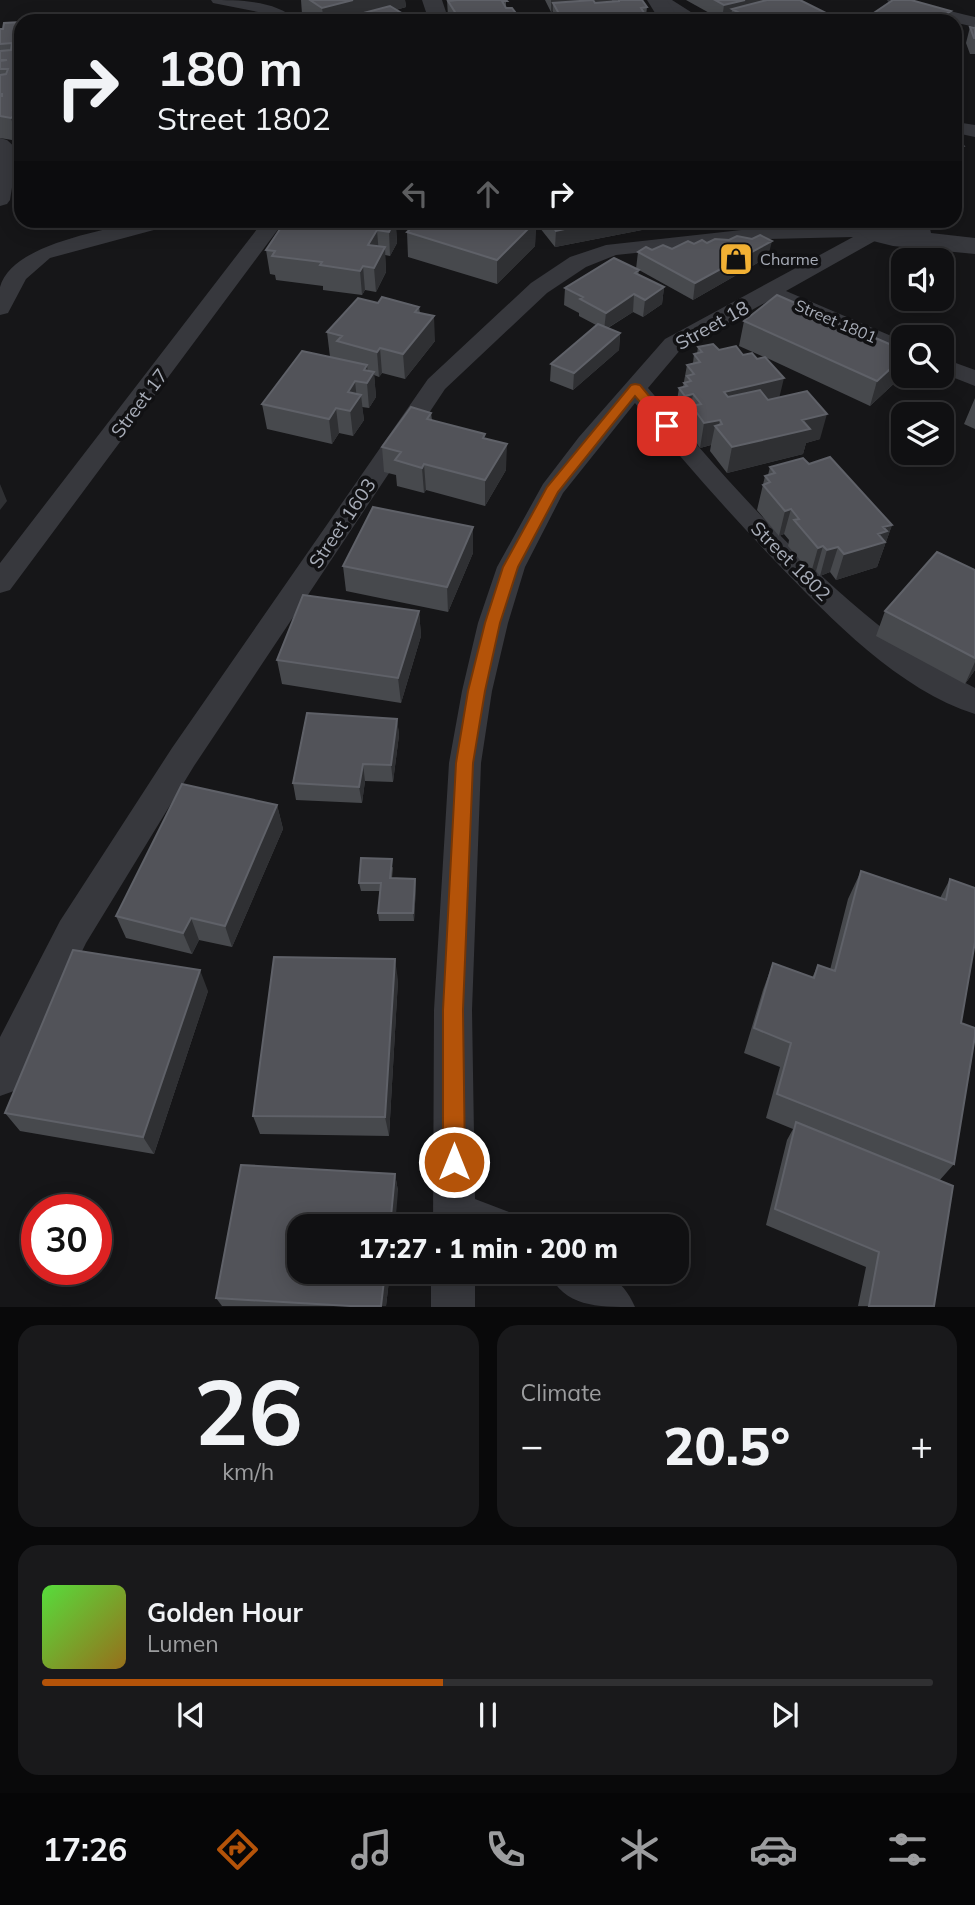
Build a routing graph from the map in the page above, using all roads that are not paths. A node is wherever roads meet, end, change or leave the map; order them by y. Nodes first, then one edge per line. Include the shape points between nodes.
1 (219, 0) edge
2 (659, 0) edge
3 (895, 0) edge
4 (274, 14) edge
5 (684, 14) edge
6 (938, 14) edge
7 (0, 145) edge
8 (0, 200) edge
9 (139, 228) edge
10 (269, 228) edge
11 (870, 228) edge
12 (909, 229) edge
13 (975, 246) edge
14 (770, 292) junction
15 (0, 308) edge
16 (891, 344) edge
17 (954, 370) edge
18 (975, 379) edge
19 (635, 387) junction
20 (0, 583) edge
21 (975, 702) edge
22 (0, 1077) edge
23 (454, 1214) edge
24 (453, 1284) edge
25 (584, 1284) edge
26 (453, 1307) edge
27 (612, 1307) edge

1 - 4 street
2 - 5 street
3 - 6 street
7 - 8 street via 9,150
9 - 15 street via 43,254 17,276
10 - 20 street, Street 17
11 - 12 street
11 - 14 street, Street 18
11 - 22 street, Street 1603 via 614,249 578,262 539,288 436,384 183,757 73,932
12 - 13 street
14 - 16 street, Street 1801
14 - 19 street, Street 18 via 673,344
17 - 18 street
19 - 21 street, Street 1802 via 716,484 849,619 932,680
19 - 23 street, Street 18 via 552,490 510,567 477,691 460,833 453,1010
24 - 26 street
25 - 27 street

